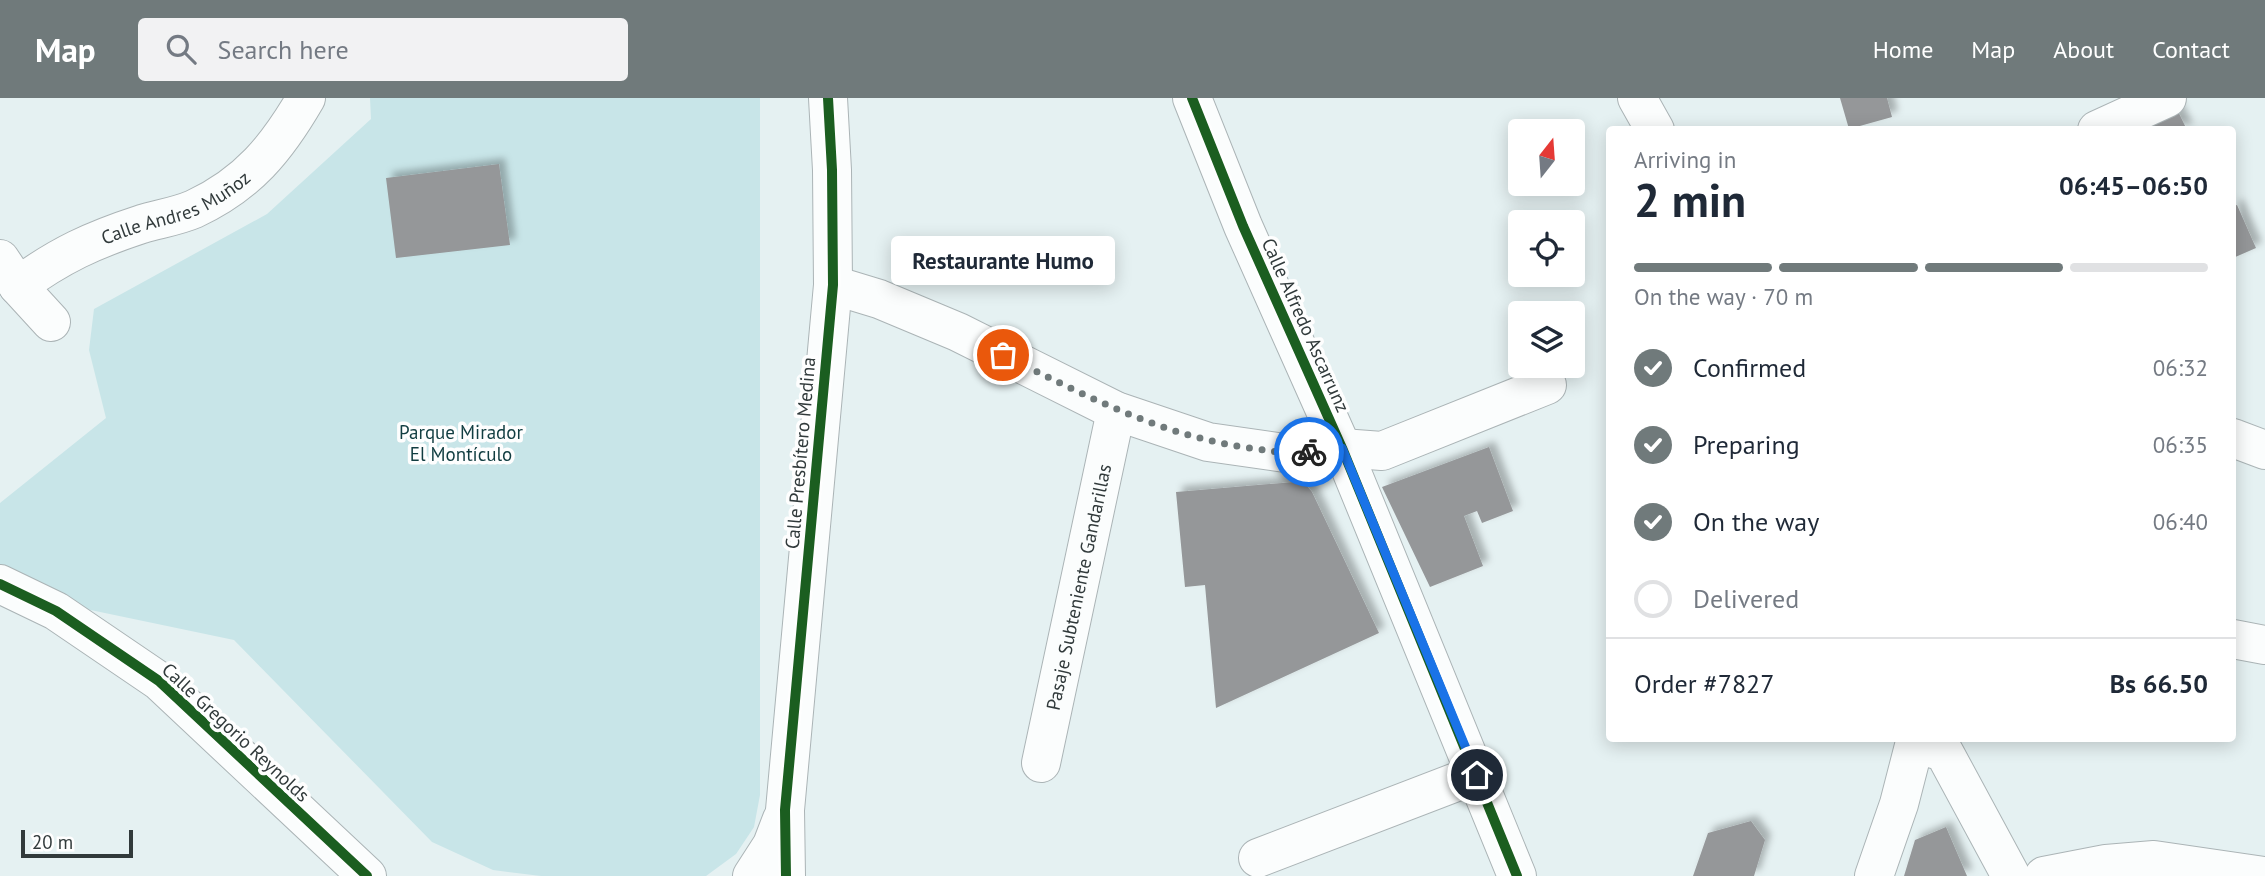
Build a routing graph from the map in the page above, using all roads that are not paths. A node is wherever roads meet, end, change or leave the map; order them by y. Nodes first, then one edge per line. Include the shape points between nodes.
1 (306, 98) edge
2 (828, 98) edge
3 (1192, 98) edge
4 (1637, 98) edge
5 (2167, 98) edge
6 (1653, 126) edge
7 (2106, 126) edge
8 (9, 272) edge
9 (833, 285) junction
10 (51, 322) dead end
11 (1548, 385) dead end
12 (1116, 411) junction
13 (2236, 439) edge
14 (1342, 448) junction
15 (2265, 450) edge
16 (0, 584) edge
17 (2236, 640) edge
18 (2265, 645) edge
19 (1916, 742) edge
20 (1919, 742) edge
21 (1041, 763) dead end
22 (1477, 775) junction
23 (785, 810) junction
24 (1258, 858) dead end
25 (367, 876) edge
26 (752, 876) edge
27 (786, 876) edge
28 (1517, 876) edge
29 (1874, 876) edge
30 (2011, 876) edge
31 (2044, 876) edge
32 (2264, 876) edge

1 - 8 street, Calle Andres Muñoz via 280,142 244,178 194,209
2 - 9 street, Calle Presbítero Medina
3 - 14 street, Calle Alfredo Ascarrunz via 1243,226
4 - 6 street
5 - 7 street
8 - 10 street
9 - 12 street via 958,332
9 - 23 street, Calle Presbítero Medina
11 - 14 street via 1382,451
12 - 14 street via 1208,442 1292,454
12 - 21 street, Pasaje Subteniente Gandarillas
13 - 15 street
14 - 22 street, Calle Alfredo Ascarrunz
16 - 25 street, Calle Gregorio Reynolds via 56,611 159,681
17 - 18 street
19 - 29 street
20 - 30 street via 1944,752
22 - 24 street
22 - 28 street, Calle Alfredo Ascarrunz
23 - 26 street via 772,845
23 - 27 street
31 - 32 street via 2154,859

